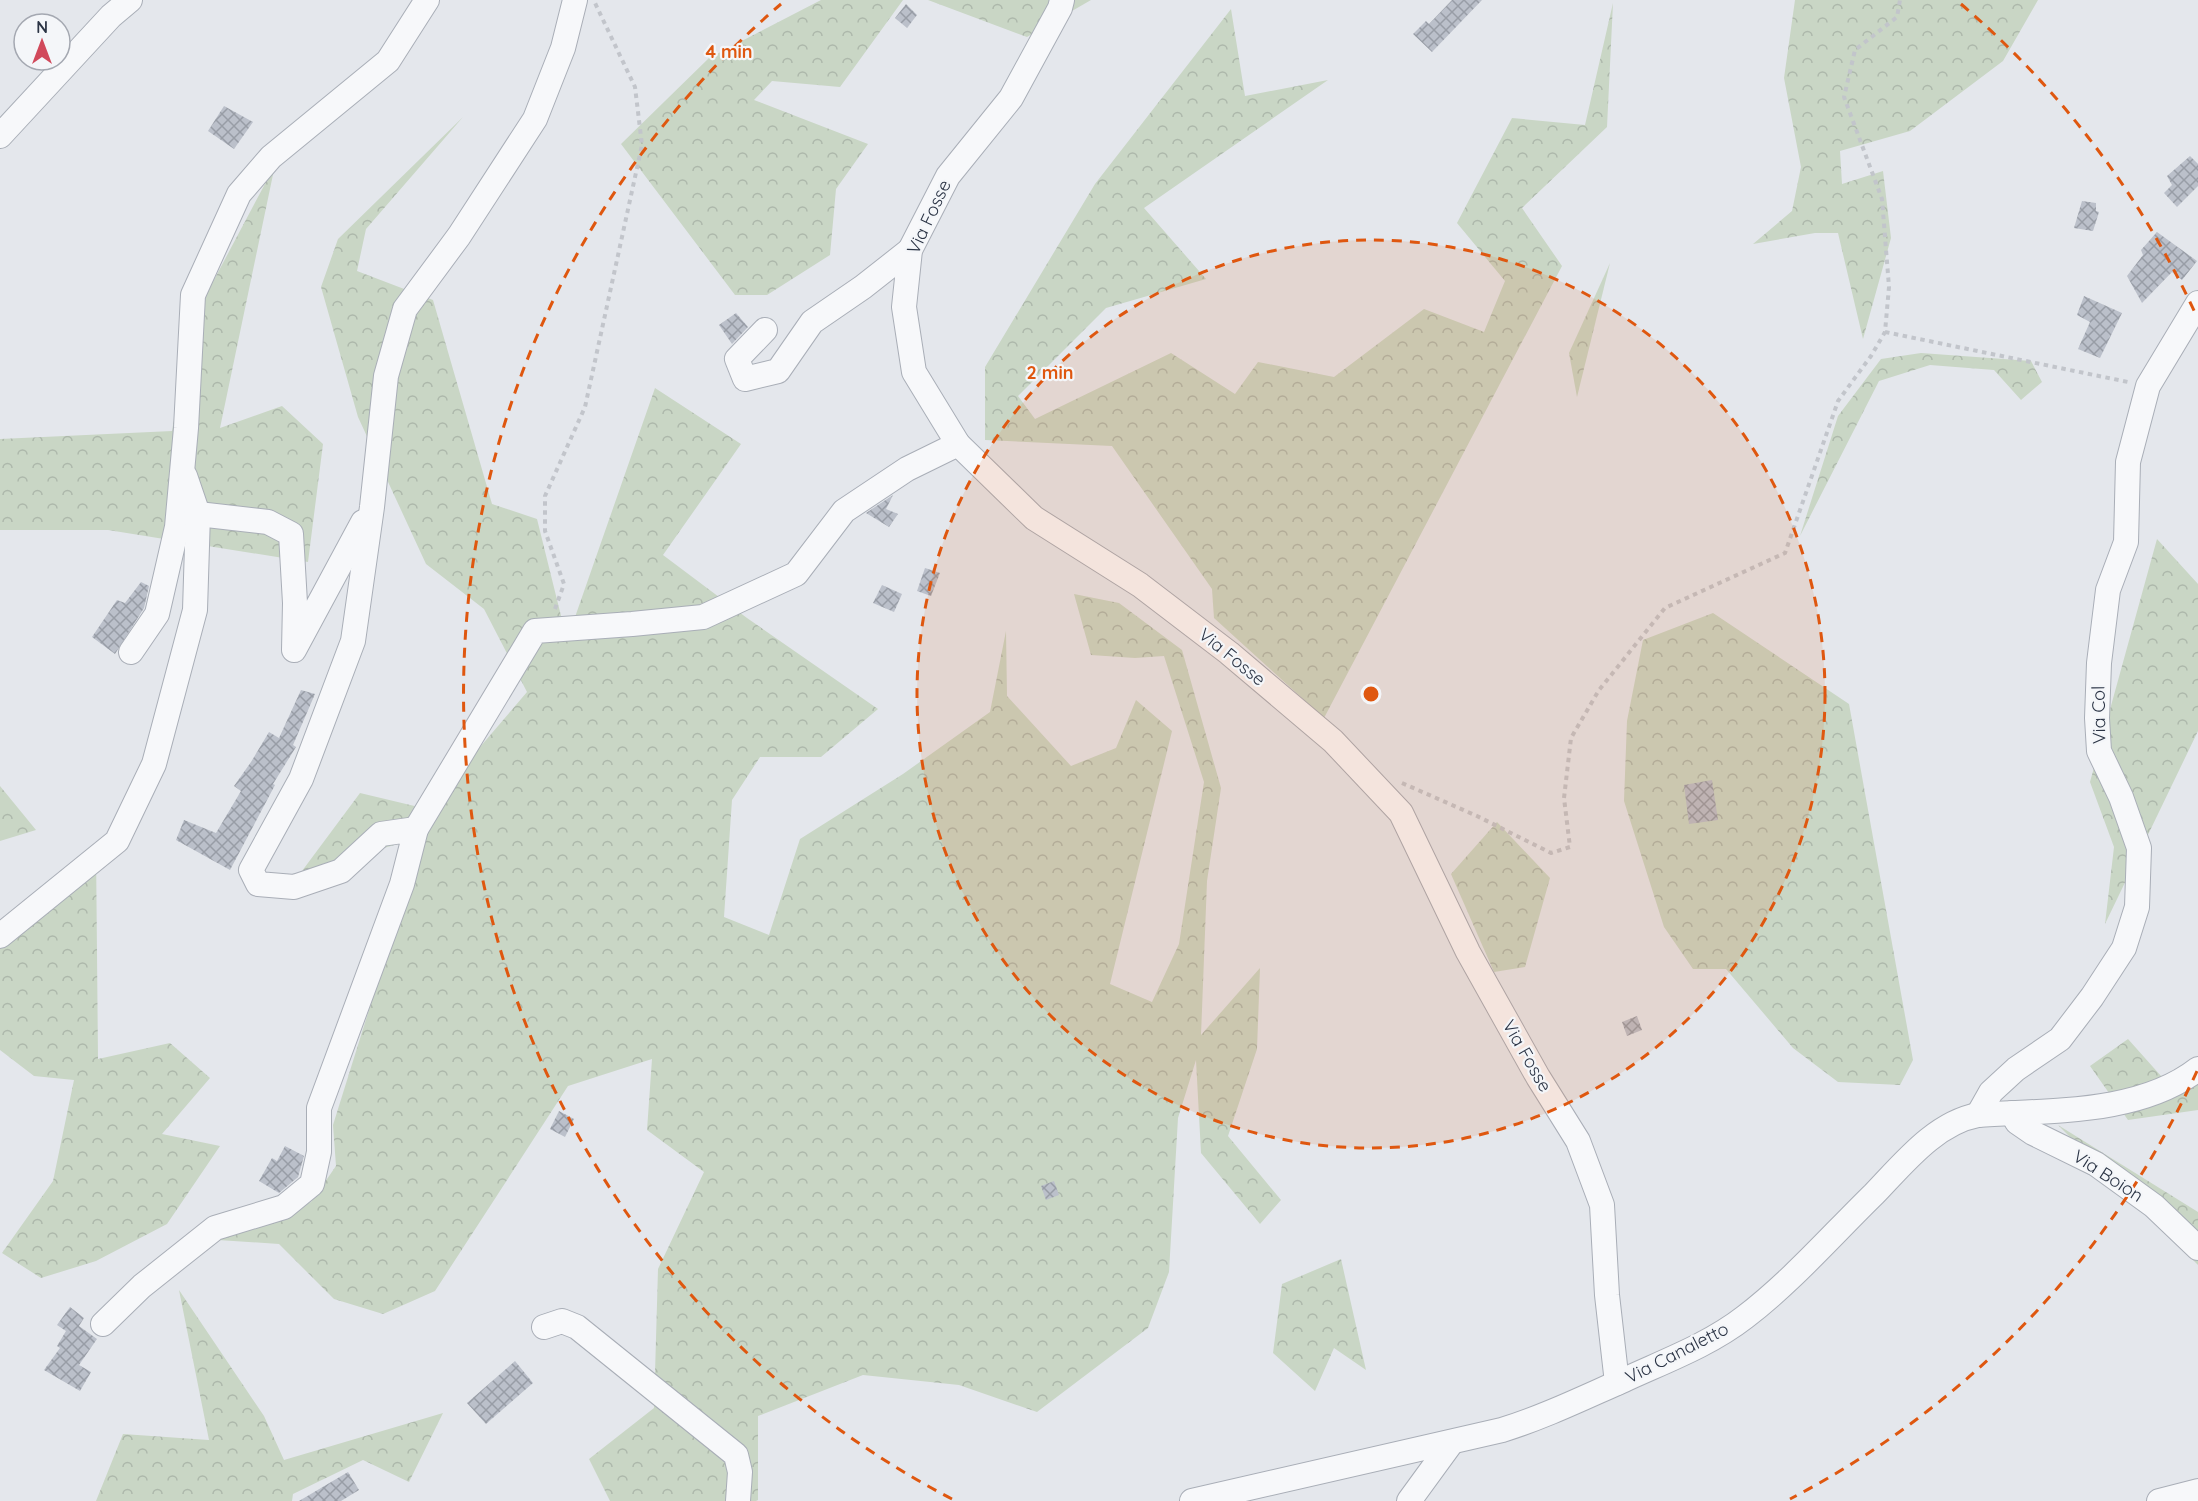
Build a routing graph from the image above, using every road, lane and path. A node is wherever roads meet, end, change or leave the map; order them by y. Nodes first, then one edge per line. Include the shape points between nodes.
1 (130, 0) edge
2 (427, 0) edge
3 (575, 0) edge
4 (593, 0) edge
5 (1062, 0) edge
6 (1900, 0) edge
7 (0, 136) edge
8 (910, 250) junction
9 (2198, 303) edge
10 (765, 330) dead end
11 (1885, 332) junction
12 (2148, 386) junction
13 (958, 444) junction
14 (183, 468) junction
15 (372, 507) junction
16 (198, 514) junction
17 (547, 630) junction
18 (131, 652) dead end
19 (1392, 778) dead end
20 (416, 829) junction
21 (0, 936) edge
22 (2198, 1069) edge
23 (2012, 1113) junction
24 (1978, 1115) junction
25 (2198, 1248) edge
26 (103, 1324) dead end
27 (544, 1327) dead end
28 (1617, 1383) junction
29 (1452, 1442) junction
30 (2198, 1491) edge
31 (738, 1501) edge
32 (1192, 1501) edge
33 (1409, 1501) edge
34 (2159, 1501) edge

1 - 7 street
2 - 14 street via 387,61 271,157 239,194 193,295
3 - 15 street via 563,48 535,119 459,236 405,309 386,376
4 - 17 path via 635,87 642,145 585,407 545,496 546,531 564,584
5 - 8 street, Via Fosse via 1011,98 948,176
6 - 11 path via 1897,17 1855,50 1844,98 1882,199 1889,287
8 - 10 street via 812,322 778,371 745,380 737,359
8 - 13 street, Via Fosse via 904,307 914,372
9 - 12 street, Via Col
11 - 12 path
11 - 19 path via 1838,401 1785,553 1665,608 1599,690 1571,738 1564,798 1570,847 1551,853
12 - 24 street, Via Col via 2128,462 2126,542 2108,590 2097,718 2099,751 2139,848 2137,907 2124,948 2060,1039 2016,1069 1991,1092
13 - 17 street via 906,469 844,511 796,574 703,617
13 - 28 street, Via Fosse via 1034,518 1140,585 1229,653 1333,741 1401,813 1468,952 1578,1141 1602,1205
14 - 16 street
14 - 18 street via 177,527 157,614
15 - 16 street via 294,650 291,534 268,522
15 - 20 street via 353,641 301,778 251,870 258,884 294,887 341,871 381,834
16 - 21 street via 195,610 154,764 117,841
17 - 20 street via 534,631
20 - 26 street via 402,884 318,1107 318,1152 312,1184 284,1207 215,1228 142,1286
22 - 23 street, Via Canaletto via 2178,1082 2123,1102
23 - 24 street, Via Canaletto
23 - 25 street, Via Boion via 2017,1122 2033,1133 2096,1164 2154,1206
24 - 28 street, Via Canaletto via 1960,1119 1923,1145 1745,1318 1698,1347
27 - 31 street via 562,1321 577,1327 736,1455 740,1472
28 - 29 street, Via Canaletto via 1537,1419
29 - 32 street, Via Canaletto
29 - 33 street
30 - 34 street

